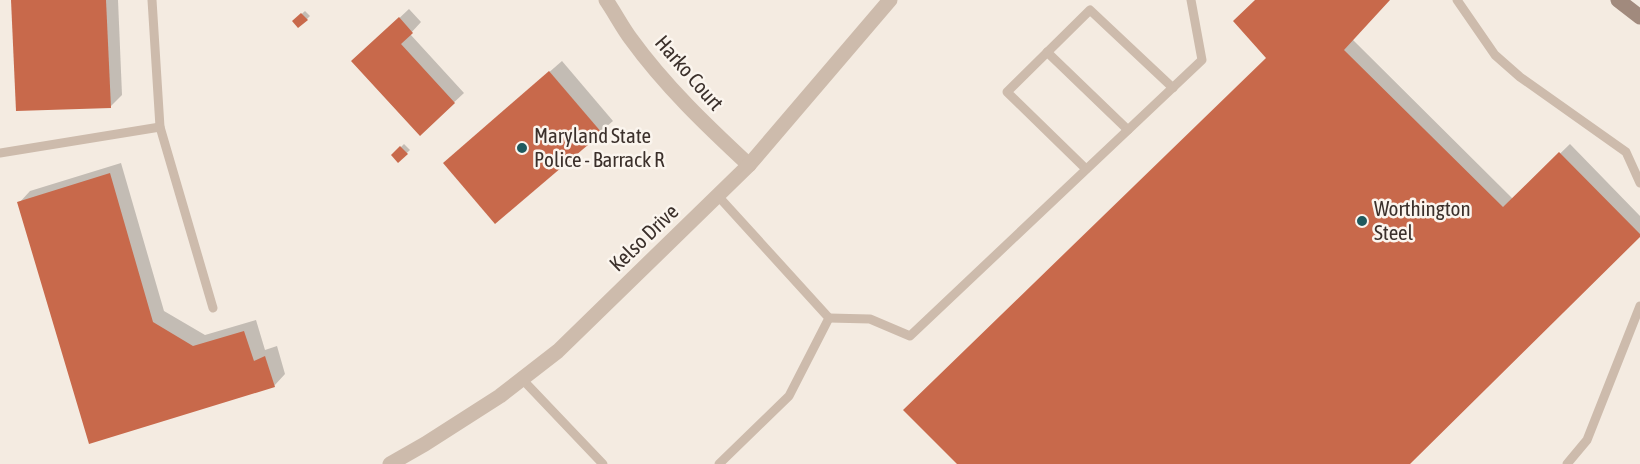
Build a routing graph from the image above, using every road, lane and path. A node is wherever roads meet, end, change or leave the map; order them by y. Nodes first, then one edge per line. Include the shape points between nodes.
1 (152, 0) edge
2 (606, 0) edge
3 (890, 0) edge
4 (1191, 0) edge
5 (1457, 0) edge
6 (1618, 0) edge
7 (1640, 17) edge
8 (1047, 52) junction
9 (1173, 88) junction
10 (160, 127) junction
11 (1128, 130) junction
12 (0, 153) edge
13 (749, 165) junction
14 (1086, 170) junction
15 (1640, 183) edge
16 (718, 196) junction
17 (1640, 306) edge
18 (213, 308) dead end
19 (829, 318) junction
20 (522, 379) junction
21 (390, 464) edge
22 (603, 464) edge
23 (719, 464) edge
24 (1567, 464) edge

1 - 10 lane
2 - 13 street, Harko Court via 666,82
3 - 13 street, Kelso Drive
4 - 9 lane via 1202,60
5 - 15 lane via 1495,55 1626,152
6 - 7 main road
8 - 9 lane via 1090,10
8 - 11 lane
8 - 14 lane via 1007,92
9 - 11 lane
10 - 12 lane
10 - 18 lane
11 - 14 lane
13 - 16 street, Kelso Drive
14 - 19 lane via 910,336 870,319
16 - 19 lane
16 - 20 street, Kelso Drive via 558,351
17 - 24 lane via 1587,440
19 - 23 lane via 789,396
20 - 21 street, Kelso Drive
20 - 22 lane

